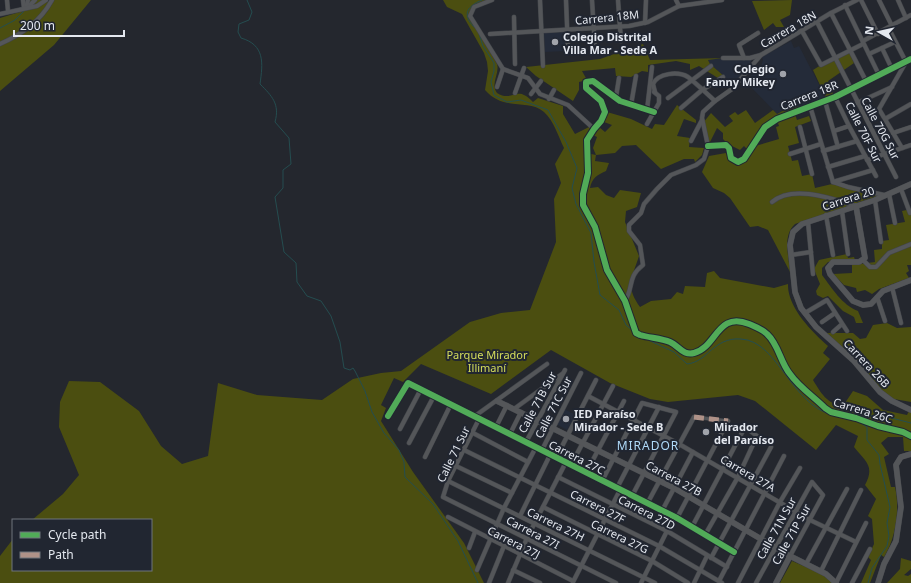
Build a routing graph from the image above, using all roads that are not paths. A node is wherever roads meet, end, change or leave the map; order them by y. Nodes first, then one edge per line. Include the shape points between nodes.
1 (7, 0) edge
2 (23, 0) edge
3 (28, 0) edge
4 (35, 0) edge
5 (46, 0) edge
6 (52, 0) edge
7 (492, 0) edge
8 (540, 0) edge
9 (566, 0) edge
10 (592, 0) edge
11 (618, 0) edge
12 (646, 0) edge
13 (676, 0) edge
14 (722, 0) edge
15 (857, 0) edge
16 (861, 0) edge
17 (879, 0) edge
18 (898, 0) edge
19 (845, 5) junction
20 (679, 6) junction
21 (26, 8) junction
22 (8, 11) junction
23 (831, 13) junction
24 (0, 14) edge
25 (911, 15) edge
26 (514, 17) dead end
27 (906, 18) junction
28 (817, 22) junction
29 (645, 23) junction
30 (620, 27) junction
31 (890, 28) junction
32 (594, 29) junction
33 (567, 30) junction
34 (802, 31) junction
35 (514, 32) junction
36 (541, 32) junction
37 (758, 33) dead end
38 (490, 34) dead end
39 (878, 34) junction
40 (621, 41) dead end
41 (864, 41) junction
42 (895, 42) junction
43 (0, 44) edge
44 (595, 48) dead end
45 (882, 48) junction
46 (850, 49) junction
47 (568, 50) dead end
48 (869, 54) junction
49 (762, 55) junction
50 (834, 57) junction
51 (723, 58) dead end
52 (744, 58) junction
53 (909, 61) edge
54 (515, 64) dead end
55 (542, 66) dead end
56 (710, 66) dead end
57 (652, 67) dead end
58 (524, 68) dead end
59 (502, 69) junction
60 (892, 69) junction
61 (879, 75) junction
62 (521, 76) junction
63 (636, 76) dead end
64 (723, 77) dead end
65 (619, 78) dead end
66 (690, 80) junction
67 (541, 81) dead end
68 (866, 81) junction
69 (497, 87) dead end
70 (892, 87) junction
71 (536, 88) junction
72 (851, 89) junction
73 (554, 90) dead end
74 (702, 90) junction
75 (649, 92) junction
76 (655, 92) junction
77 (515, 93) dead end
78 (531, 94) dead end
79 (616, 97) junction
80 (836, 97) junction
81 (549, 98) junction
82 (668, 98) dead end
83 (715, 101) junction
84 (825, 101) junction
85 (857, 103) junction
86 (911, 104) edge
87 (631, 105) junction
88 (810, 106) junction
89 (681, 108) dead end
90 (647, 110) junction
91 (654, 112) junction
92 (885, 119) junction
93 (702, 120) junction
94 (647, 124) dead end
95 (849, 126) junction
96 (800, 127) dead end
97 (911, 127) edge
98 (594, 128) junction
99 (834, 131) junction
100 (894, 133) junction
101 (690, 141) dead end
102 (857, 141) junction
103 (821, 144) junction
104 (911, 145) edge
105 (708, 146) junction
106 (838, 146) junction
107 (902, 148) junction
108 (806, 150) junction
109 (823, 151) junction
110 (790, 154) dead end
111 (886, 154) junction
112 (866, 158) junction
113 (828, 167) junction
114 (873, 170) junction
115 (812, 174) dead end
116 (876, 176) dead end
117 (896, 177) dead end
118 (833, 182) junction
119 (911, 184) edge
120 (901, 189) junction
121 (887, 195) junction
122 (875, 200) junction
123 (772, 202) dead end
124 (856, 206) junction
125 (842, 210) junction
126 (910, 213) dead end
127 (826, 215) junction
128 (808, 222) junction
129 (895, 223) dead end
130 (793, 232) joint
131 (881, 242) dead end
132 (911, 244) edge
133 (812, 252) junction
134 (848, 254) dead end
135 (791, 255) junction
136 (832, 255) dead end
137 (863, 260) junction
138 (813, 274) dead end
139 (911, 280) edge
140 (892, 287) junction
141 (876, 297) junction
142 (625, 301) junction
143 (805, 313) junction
144 (835, 313) junction
145 (885, 321) dead end
146 (822, 322) dead end
147 (901, 323) dead end
148 (842, 324) junction
149 (847, 331) dead end
150 (833, 332) dead end
151 (547, 364) dead end
152 (581, 373) dead end
153 (596, 380) dead end
154 (613, 386) dead end
155 (421, 390) junction
156 (434, 396) junction
157 (588, 396) junction
158 (497, 400) junction
159 (624, 401) dead end
160 (451, 404) junction
161 (603, 404) junction
162 (507, 405) junction
163 (660, 407) junction
164 (514, 409) junction
165 (911, 410) edge
166 (522, 412) junction
167 (618, 412) junction
168 (388, 416) dead end
169 (694, 417) joint
170 (477, 418) junction
171 (537, 419) junction
172 (634, 419) junction
173 (728, 422) joint
174 (496, 427) junction
175 (553, 427) junction
176 (649, 427) junction
177 (400, 429) dead end
178 (473, 433) junction
179 (510, 434) junction
180 (568, 434) junction
181 (663, 436) junction
182 (911, 436) edge
183 (526, 442) junction
184 (583, 442) junction
185 (409, 443) dead end
186 (679, 444) junction
187 (536, 447) junction
188 (771, 447) dead end
189 (598, 449) junction
190 (464, 450) junction
191 (542, 450) junction
192 (693, 452) junction
193 (911, 454) edge
194 (550, 455) junction
195 (784, 456) dead end
196 (425, 457) dead end
197 (556, 458) junction
198 (613, 458) junction
199 (708, 460) junction
200 (528, 462) junction
201 (566, 462) junction
202 (571, 465) junction
203 (628, 465) junction
204 (456, 466) junction
205 (722, 468) junction
206 (800, 468) dead end
207 (586, 473) junction
208 (644, 473) junction
209 (520, 477) junction
210 (558, 477) junction
211 (738, 477) junction
212 (448, 481) junction
213 (602, 481) junction
214 (659, 481) junction
215 (812, 482) joint
216 (751, 484) junction
217 (535, 485) junction
218 (674, 488) junction
219 (618, 489) junction
220 (847, 490) dead end
221 (861, 490) dead end
222 (551, 492) junction
223 (512, 493) junction
224 (765, 493) junction
225 (632, 496) junction
226 (443, 497) joint
227 (689, 497) junction
228 (780, 502) junction
229 (647, 504) junction
230 (612, 505) junction
231 (703, 505) junction
232 (543, 507) junction
233 (504, 508) junction
234 (662, 511) junction
235 (795, 511) junction
236 (718, 514) junction
237 (520, 516) junction
238 (448, 517) dead end
239 (676, 517) junction
240 (605, 520) junction
241 (810, 520) junction
242 (731, 522) junction
243 (866, 523) dead end
244 (497, 524) junction
245 (534, 524) junction
246 (692, 527) junction
247 (826, 528) junction
248 (746, 530) junction
249 (667, 531) junction
250 (475, 532) junction
251 (839, 534) junction
252 (597, 535) junction
253 (705, 535) junction
254 (527, 538) junction
255 (490, 539) junction
256 (761, 539) junction
257 (856, 542) junction
258 (720, 543) junction
259 (504, 546) junction
260 (659, 546) junction
261 (469, 548) dead end
262 (776, 548) junction
263 (870, 549) dead end
264 (589, 550) junction
265 (734, 552) junction
266 (521, 556) junction
267 (790, 556) junction
268 (709, 557) junction
269 (652, 561) junction
270 (806, 564) junction
271 (581, 567) junction
272 (726, 567) junction
273 (477, 570) dead end
274 (513, 570) junction
275 (700, 571) junction
276 (820, 571) junction
277 (644, 576) junction
278 (573, 582) edge
279 (720, 582) edge
280 (489, 583) edge
281 (508, 583) edge
282 (540, 583) edge
283 (616, 583) edge
284 (641, 583) edge
285 (655, 583) edge
286 (688, 583) edge
287 (694, 583) edge
288 (738, 583) edge
289 (756, 583) edge
290 (776, 583) edge
291 (836, 583) edge
292 (852, 583) edge
293 (878, 583) edge

1 - 22 street
2 - 21 street
3 - 21 street
4 - 21 street
5 - 21 street
6 - 43 street via 31,27
7 - 59 street via 474,7 470,14
8 - 36 street
9 - 33 street
10 - 32 street
11 - 30 street
12 - 29 street
13 - 20 street
14 - 20 street, Carrera 18M
15 - 19 street, Carrera 18N
16 - 39 street
17 - 31 street
18 - 27 street
19 - 23 street, Carrera 18N
19 - 41 street
20 - 29 street, Carrera 18M
21 - 22 street
22 - 24 street
23 - 28 street, Carrera 18N
23 - 46 street
25 - 27 street
26 - 35 street
27 - 31 street
28 - 34 street, Carrera 18N
28 - 50 street, Calle 70G Sur
29 - 30 street, Carrera 18M
30 - 32 street, Carrera 18M
30 - 40 street
31 - 39 street
31 - 42 street
32 - 33 street, Carrera 18M
32 - 44 street
33 - 36 street, Carrera 18M
33 - 47 street
34 - 49 street, Carrera 18N
34 - 50 street via 821,65
35 - 36 street, Carrera 18M
35 - 38 street, Carrera 18M
35 - 54 street
36 - 55 street
37 - 52 street via 739,46
39 - 41 street
41 - 46 street via 863,44
41 - 48 street
42 - 45 street
42 - 53 street
45 - 48 street
45 - 60 street
46 - 50 street
46 - 68 street
48 - 61 street
49 - 52 street, Carrera 18N
49 - 83 street via 732,90
50 - 72 street, Calle 70G Sur
51 - 52 street, Carrera 18N
53 - 60 street, Carrera 18R
53 - 70 street
56 - 66 street
57 - 75 street
58 - 62 street
59 - 62 street
59 - 69 street
60 - 61 street, Carrera 18R
61 - 68 street, Carrera 18R
62 - 71 street via 528,78
62 - 77 street
63 - 87 street
64 - 74 street
65 - 79 street
66 - 74 street
66 - 76 street via 682,75 661,76 653,84
66 - 82 street
67 - 71 street
68 - 72 street, Carrera 18R
70 - 85 street
70 - 92 street via 879,109
71 - 78 street
71 - 81 street via 540,94
72 - 80 street, Carrera 18R
72 - 85 street, Calle 70G Sur
73 - 81 street
74 - 83 street
74 - 89 street
75 - 76 street
75 - 90 street
76 - 91 street via 660,100
79 - 87 street
79 - 98 street via 594,81 586,82 586,88 604,105 603,119
80 - 84 street, Carrera 18R
80 - 95 street, Calle 70F Sur
81 - 98 street via 568,105
83 - 93 street via 703,112
84 - 88 street, Carrera 18R
84 - 99 street
85 - 111 street, Calle 70G Sur
86 - 92 street
87 - 90 street
88 - 103 street
88 - 105 street, Carrera 18R via 766,125 743,160 736,161 730,157 726,145
90 - 91 street
91 - 94 street
92 - 100 street
93 - 101 street
93 - 105 street
95 - 99 street
95 - 102 street, Calle 70F Sur
96 - 108 street
97 - 100 street
98 - 142 street via 588,140 588,173 582,199 595,227 607,270
99 - 106 street
100 - 107 street
102 - 106 street
102 - 112 street, Calle 70F Sur
103 - 108 street
103 - 109 street
104 - 107 street
105 - 142 street via 702,161 671,175 644,204 641,213 629,225 629,231 640,245 643,265 635,271
106 - 109 street
107 - 111 street
108 - 110 street
108 - 115 street
109 - 113 street
111 - 112 street
111 - 117 street, Calle 70G Sur
112 - 113 street
112 - 114 street, Calle 70F Sur
113 - 118 street
114 - 116 street, Calle 70F Sur
114 - 118 street
118 - 121 street
119 - 120 street, Carrera 20
120 - 121 street, Carrera 20
120 - 126 street
121 - 122 street, Carrera 20
121 - 129 street
122 - 124 street, Carrera 20
122 - 131 street
123 - 124 street via 787,195 810,194
124 - 125 street, Carrera 20
124 - 137 street via 865,253
125 - 127 street, Carrera 20
125 - 134 street
127 - 128 street, Carrera 20
127 - 136 street
128 - 130 street, Carrera 20
128 - 133 street
130 - 135 street, Carrera 26B via 790,240
132 - 137 street via 888,253 876,267 870,267
133 - 135 street
133 - 138 street
135 - 143 street, Carrera 26B via 795,292
137 - 141 street via 837,261 828,268 852,300 863,306 871,304
139 - 140 street
140 - 141 street
140 - 147 street
141 - 145 street
142 - 182 street, Carrera 26C via 636,333 670,342 686,353 694,353 726,323 741,321 761,329 775,343 790,375 825,408
143 - 144 street via 827,300
143 - 165 street, Carrera 26B via 816,327 864,372 883,395
144 - 146 street
144 - 148 street
148 - 149 street
148 - 150 street
151 - 158 street
152 - 175 street, Calle 71C Sur
153 - 157 street
154 - 161 street
155 - 156 street, Carrera 27C
155 - 168 street, Carrera 27C via 408,383
155 - 177 street
156 - 160 street, Carrera 27C
156 - 185 street
157 - 161 street, Carrera 27A
157 - 180 street
158 - 162 street, Carrera 27B
158 - 170 street
159 - 167 street
160 - 170 street, Carrera 27C
160 - 196 street
161 - 167 street, Carrera 27A
161 - 184 street
162 - 164 street, Carrera 27B
162 - 174 street
163 - 172 street via 642,403
163 - 176 street
163 - 181 street via 676,412
164 - 166 street, Carrera 27B
164 - 171 street, Calle 71B Sur via 563,372
166 - 171 street, Carrera 27B
166 - 179 street
167 - 172 street, Carrera 27A
167 - 189 street
169 - 173 street
169 - 186 street
170 - 174 street, Carrera 27C
170 - 178 street, Calle 71 Sur
171 - 175 street, Carrera 27B
171 - 183 street, Calle 71B Sur
172 - 176 street, Carrera 27A
172 - 198 street
173 - 199 street
174 - 179 street, Carrera 27C
175 - 180 street, Carrera 27B
175 - 191 street, Calle 71C Sur
176 - 181 street, Carrera 27A
176 - 203 street
178 - 190 street, Calle 71 Sur
178 - 200 street
179 - 183 street, Carrera 27C
180 - 184 street, Carrera 27B
180 - 197 street
181 - 186 street, Carrera 27A
181 - 208 street
183 - 187 street, Carrera 27C
184 - 189 street, Carrera 27B
184 - 202 street
186 - 192 street, Carrera 27A
186 - 214 street
187 - 191 street, Carrera 27C
187 - 200 street
188 - 216 street
189 - 198 street, Carrera 27B
189 - 207 street
190 - 204 street, Calle 71 Sur
190 - 209 street, Carrera 27F
191 - 194 street, Carrera 27C
192 - 199 street, Carrera 27A
192 - 218 street
193 - 293 street via 899,458 895,468 901,503 896,542 884,564
194 - 197 street, Carrera 27C
194 - 217 street
195 - 224 street
197 - 201 street, Carrera 27C
198 - 203 street, Carrera 27B
198 - 213 street
199 - 205 street, Carrera 27A
199 - 227 street
200 - 209 street
201 - 202 street, Carrera 27C
201 - 210 street
202 - 207 street, Carrera 27C
203 - 208 street, Carrera 27B
203 - 219 street
204 - 212 street, Calle 71 Sur
204 - 223 street
205 - 211 street, Carrera 27A
205 - 211 street via 744,427 757,436
205 - 231 street
206 - 228 street
207 - 213 street, Carrera 27C
208 - 214 street, Carrera 27B
208 - 225 street
209 - 217 street, Carrera 27F
209 - 223 street
210 - 222 street
210 - 230 street, Carrera 27D
211 - 216 street, Carrera 27A
211 - 236 street
212 - 226 street, Calle 71 Sur
212 - 233 street, Carrera 27H
213 - 219 street, Carrera 27C
214 - 218 street, Carrera 27B
214 - 229 street
215 - 235 street, Calle 71N Sur
215 - 241 street, Calle 71P Sur via 824,495
216 - 224 street, Carrera 27A
216 - 242 street
217 - 222 street, Carrera 27F
217 - 237 street
218 - 227 street, Carrera 27B
218 - 234 street
219 - 225 street, Carrera 27C
219 - 230 street
220 - 247 street
221 - 251 street
222 - 232 street
222 - 240 street, Carrera 27F
223 - 233 street
224 - 228 street, Carrera 27A
224 - 248 street
225 - 229 street, Carrera 27C
226 - 244 street, Carrera 27I
227 - 231 street, Carrera 27B
227 - 239 street
228 - 235 street, Carrera 27A
228 - 256 street
229 - 234 street, Carrera 27C
230 - 240 street
230 - 249 street, Carrera 27D
231 - 236 street, Carrera 27B
231 - 246 street
232 - 245 street
232 - 252 street, Carrera 27G
233 - 237 street, Carrera 27H
233 - 244 street
234 - 239 street, Carrera 27C
235 - 241 street, Carrera 27A
235 - 262 street, Calle 71N Sur
236 - 242 street, Carrera 27B
236 - 253 street
237 - 245 street, Carrera 27H
238 - 250 street, Carrera 27J
239 - 246 street, Carrera 27C
239 - 249 street
240 - 252 street
240 - 260 street, Carrera 27F
241 - 247 street, Carrera 27A
241 - 267 street, Calle 71P Sur
242 - 248 street, Carrera 27B
242 - 258 street
243 - 257 street
244 - 254 street, Carrera 27I
244 - 255 street
245 - 254 street
245 - 264 street, Carrera 27H
246 - 253 street, Carrera 27C
247 - 251 street, Carrera 27A
247 - 270 street
248 - 256 street, Carrera 27B
248 - 265 street
249 - 260 street
249 - 268 street, Carrera 27D
250 - 255 street, Carrera 27J
250 - 261 street
251 - 257 street, Carrera 27A
251 - 276 street
252 - 264 street
252 - 269 street, Carrera 27G
253 - 258 street, Carrera 27C
254 - 266 street
254 - 271 street, Carrera 27I
255 - 259 street, Carrera 27J
255 - 273 street
256 - 262 street, Carrera 27B
256 - 288 street
257 - 291 street
258 - 265 street, Carrera 27C
258 - 268 street
259 - 266 street, Carrera 27J
259 - 280 street
260 - 269 street
260 - 275 street, Carrera 27F
262 - 267 street, Carrera 27B
262 - 289 street, Calle 71N Sur
263 - 292 street
264 - 271 street
264 - 277 street, Carrera 27H
265 - 272 street
266 - 274 street
266 - 278 street, Carrera 27J
267 - 270 street, Carrera 27B
267 - 290 street, Calle 71P Sur
268 - 272 street, Carrera 27D
268 - 275 street
269 - 277 street
269 - 286 street, Carrera 27G
270 - 276 street, Carrera 27B
271 - 278 street
271 - 283 street, Carrera 27I
272 - 279 street
274 - 281 street
274 - 282 street
275 - 279 street, Carrera 27F
275 - 287 street
276 - 291 street, Carrera 27B
277 - 284 street
277 - 285 street, Carrera 27H

